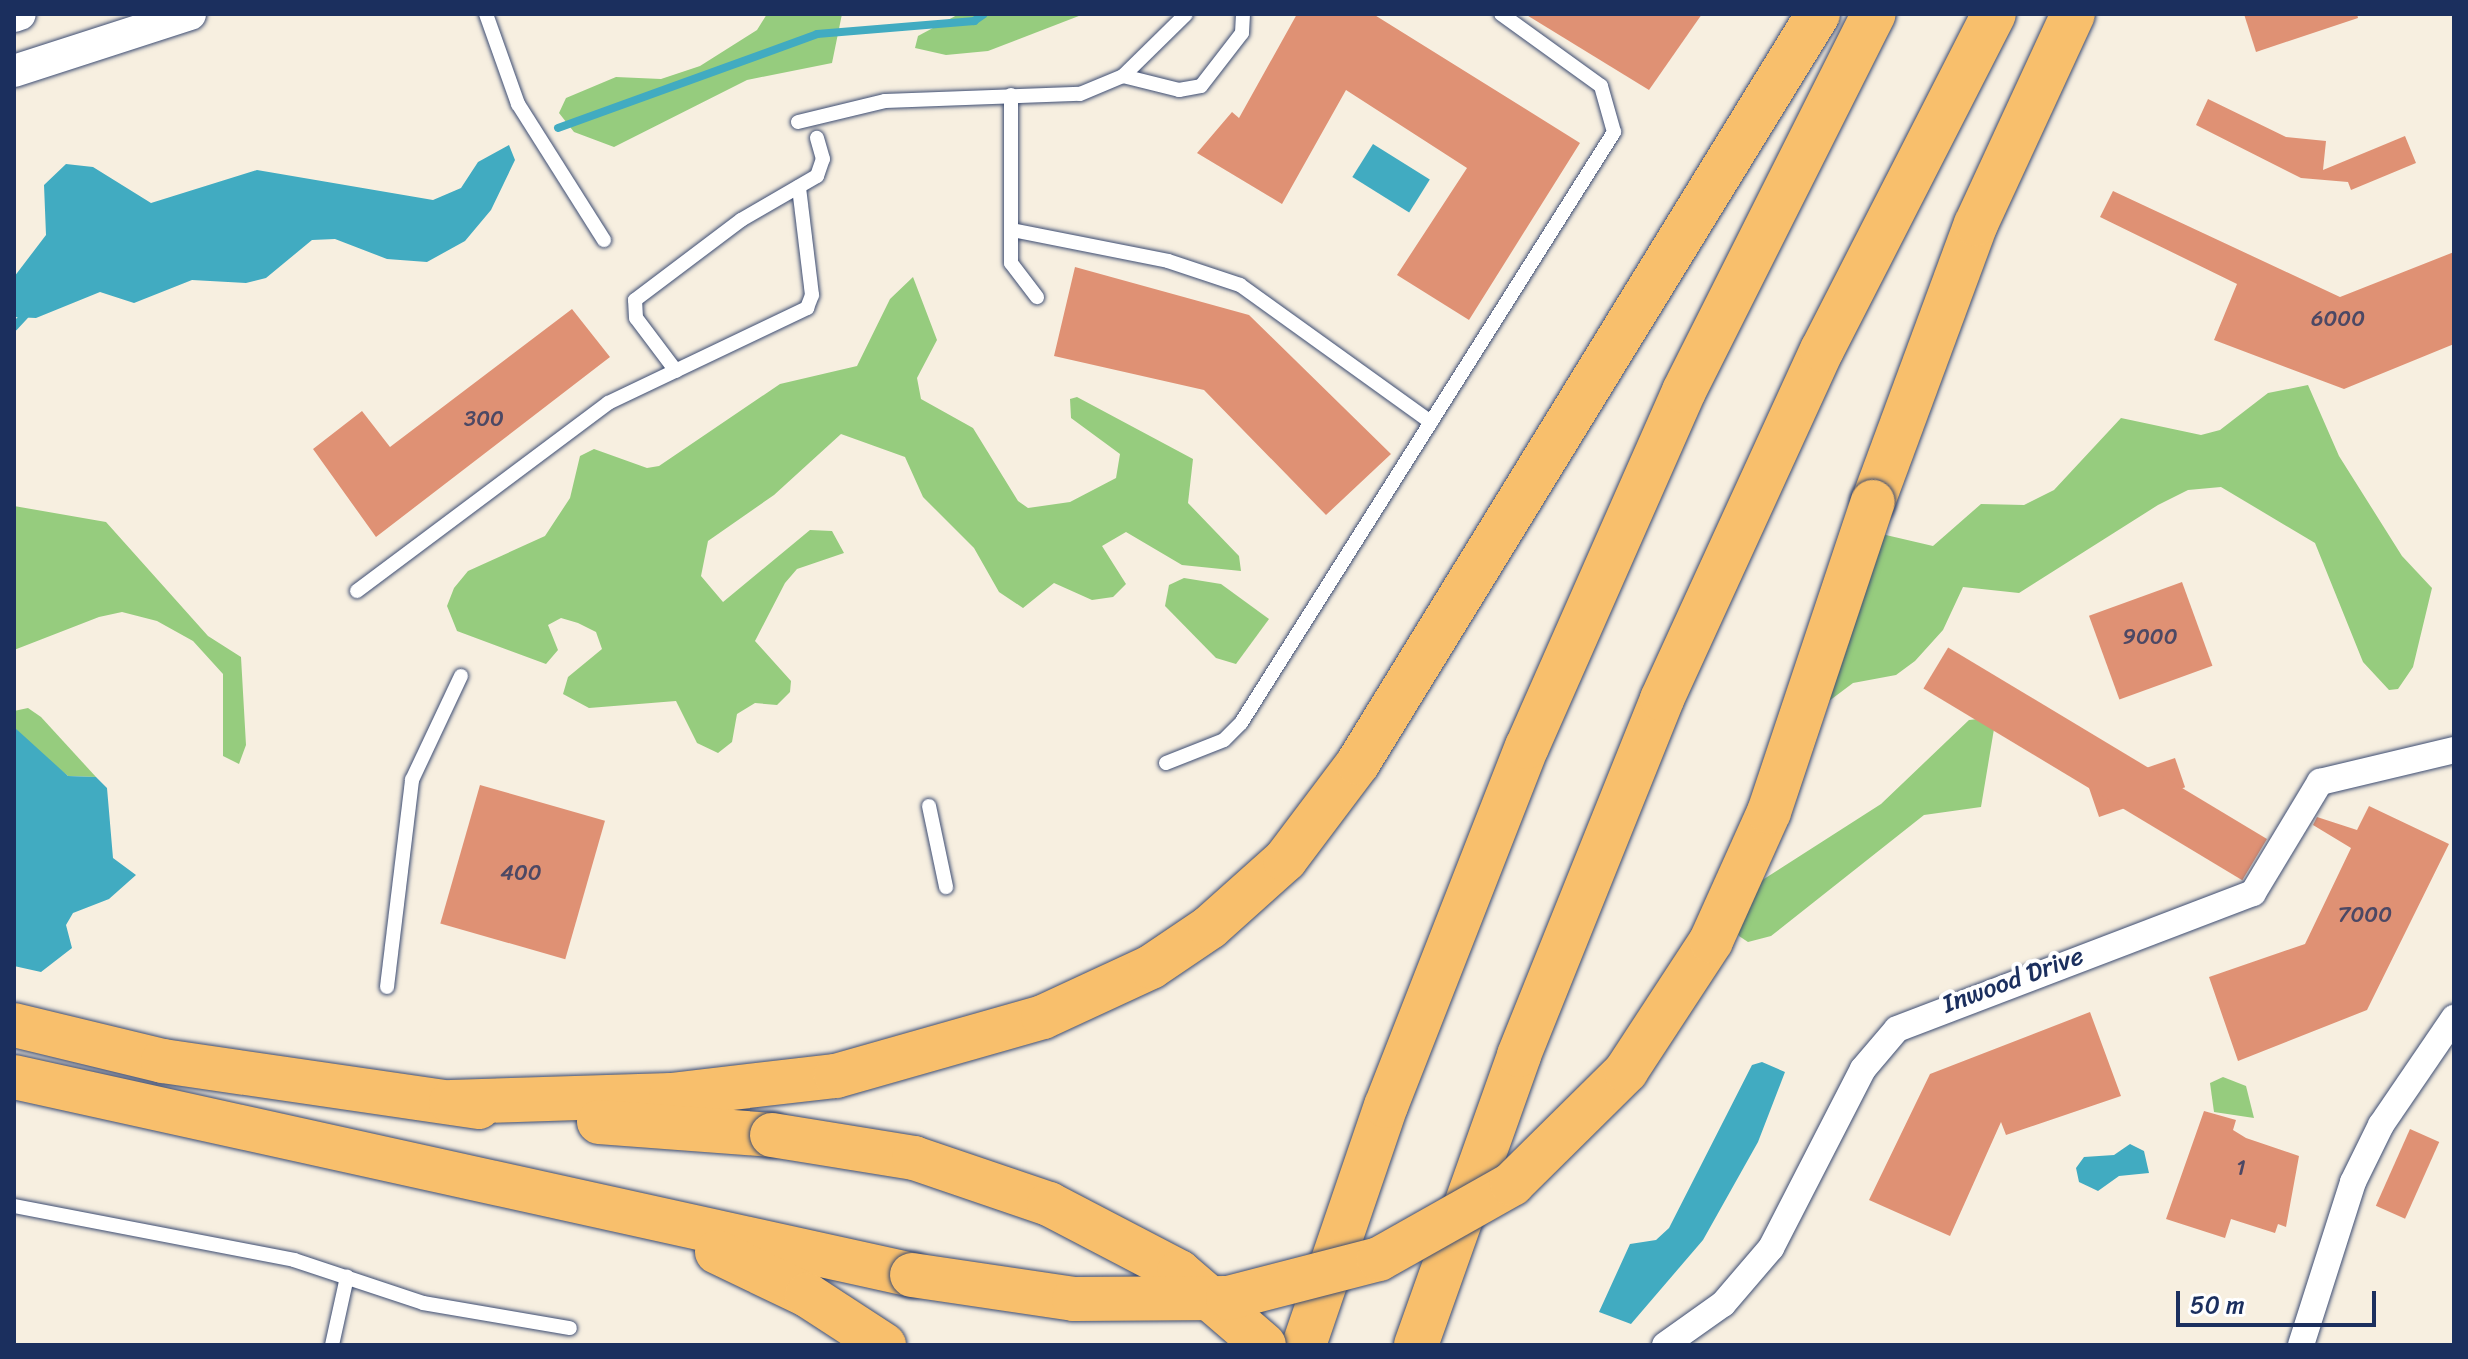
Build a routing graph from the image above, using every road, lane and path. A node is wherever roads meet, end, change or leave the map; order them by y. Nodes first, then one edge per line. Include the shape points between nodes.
1 (20, 14) edge
2 (190, 14) edge
3 (486, 14) edge
4 (1186, 14) edge
5 (1243, 14) edge
6 (1501, 14) edge
7 (1818, 14) edge
8 (1874, 14) edge
9 (1994, 14) edge
10 (2073, 14) edge
11 (14, 16) edge
12 (22, 67) edge
13 (1123, 76) junction
14 (1011, 95) junction
15 (798, 122) dead end
16 (817, 138) dead end
17 (799, 187) junction
18 (1012, 230) junction
19 (604, 240) dead end
20 (1037, 297) dead end
21 (676, 371) junction
22 (1431, 422) junction
23 (357, 591) dead end
24 (461, 676) dead end
25 (2454, 750) edge
26 (1166, 763) dead end
27 (929, 806) dead end
28 (946, 887) dead end
29 (387, 987) dead end
30 (2454, 1018) edge
31 (14, 1025) edge
32 (14, 1077) edge
33 (451, 1102) junction
34 (575, 1204) junction
35 (14, 1206) edge
36 (347, 1277) junction
37 (570, 1328) dead end
38 (332, 1345) edge
39 (884, 1345) edge
40 (1264, 1345) edge
41 (1304, 1345) edge
42 (1416, 1345) edge
43 (1665, 1345) edge
44 (2301, 1345) edge

1 - 11 street
2 - 12 street
3 - 19 lane via 518,104
4 - 13 lane
5 - 13 lane via 1242,33 1201,86 1179,90
6 - 22 lane via 1601,86 1614,132
7 - 33 highway via 1358,763 1285,860 1210,927 1151,967 1043,1017 836,1076 671,1095
8 - 41 highway via 1684,391 1554,683 1420,1016
9 - 42 highway via 1857,278 1675,670 1544,990
10 - 34 highway, bridge via 1953,278 1769,812 1711,941 1626,1071 1533,1168 1404,1248 1311,1282 1228,1298 1074,1299 912,1275
13 - 14 lane via 1080,94
14 - 15 lane via 859,104
14 - 18 lane
16 - 17 lane via 821,170
17 - 21 lane via 809,306
17 - 21 lane via 637,297 636,318
18 - 20 lane via 1011,263
18 - 22 lane via 1168,261 1240,285
21 - 23 lane via 608,403
22 - 26 lane via 1233,734
24 - 29 lane via 412,780
25 - 43 street, Inwood Drive via 2320,782 2303,800 2274,869 2249,895 1897,1029 1863,1069 1771,1248 1713,1313
27 - 28 lane
30 - 44 street via 2360,1168
31 - 33 highway via 163,1061
32 - 34 highway
33 - 40 highway, bridge via 544,1118 772,1135 914,1158 1063,1209 1179,1272
34 - 39 highway via 746,1264
35 - 36 lane via 294,1260
36 - 37 lane via 423,1303
36 - 38 lane

